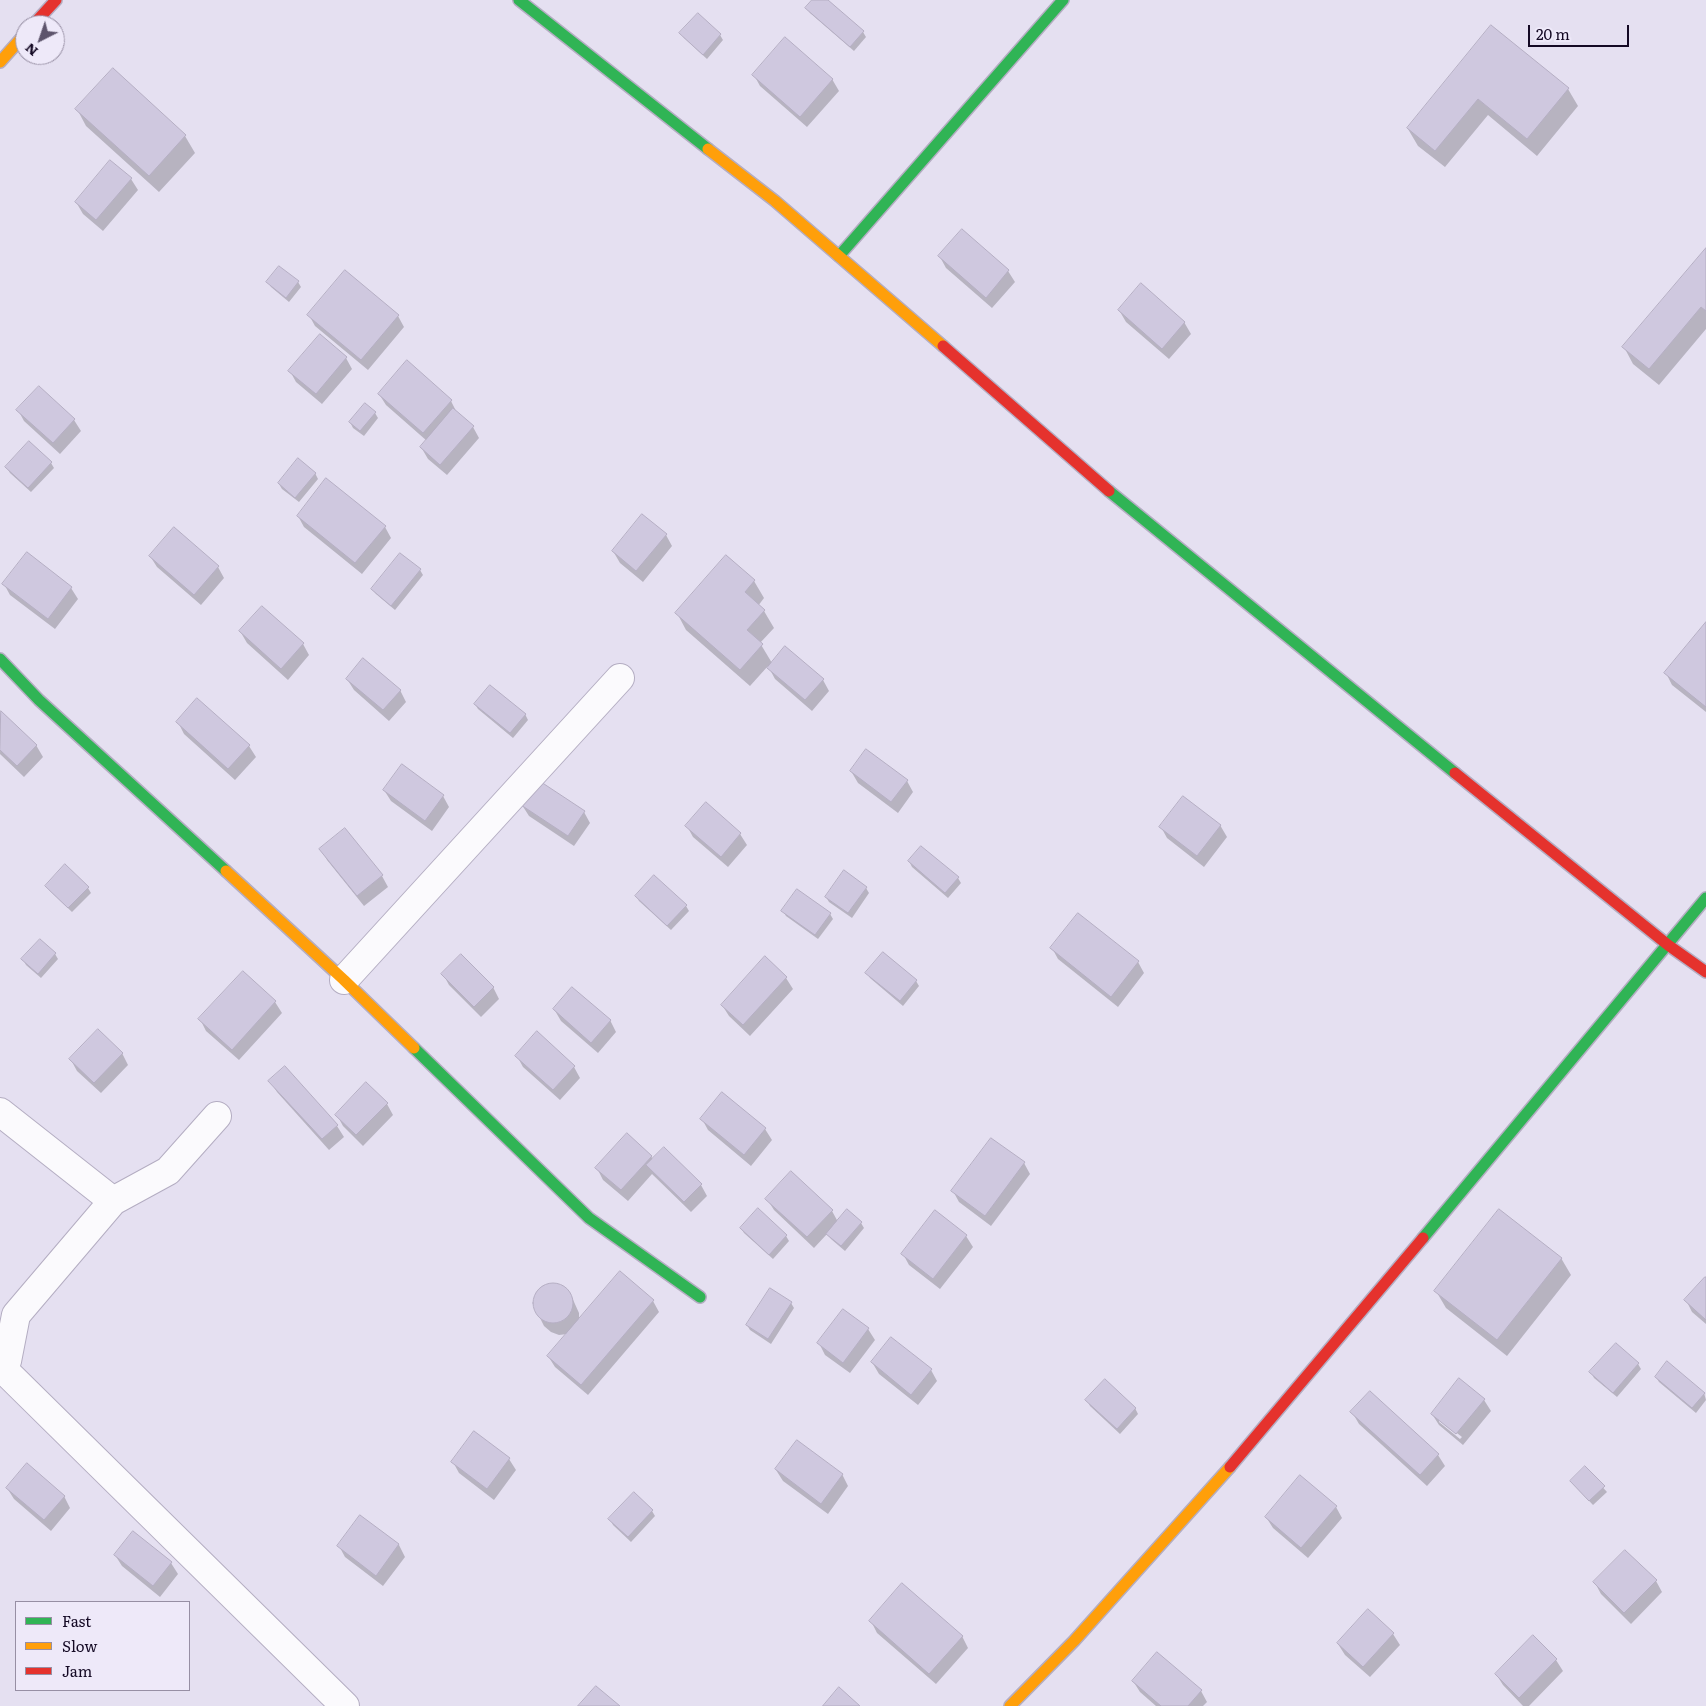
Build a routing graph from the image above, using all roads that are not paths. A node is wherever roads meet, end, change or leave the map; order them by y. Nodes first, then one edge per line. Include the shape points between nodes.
1 (56, 0) edge
2 (519, 0) edge
3 (1063, 0) edge
4 (42, 15) edge
5 (15, 45) edge
6 (0, 62) edge
7 (839, 256) junction
8 (0, 659) edge
9 (620, 678) dead end
10 (1706, 898) edge
11 (1668, 945) junction
12 (1706, 972) edge
13 (344, 980) junction
14 (0, 1112) edge
15 (217, 1116) dead end
16 (112, 1201) junction
17 (700, 1297) dead end
18 (1, 1368) edge
19 (345, 1706) edge
20 (1010, 1706) edge

1 - 4 street
2 - 7 street
3 - 7 street
5 - 6 street
7 - 11 street via 1122,502
8 - 13 street via 39,700
9 - 13 street
10 - 11 street
11 - 12 street
11 - 20 street via 1251,1444 1074,1641
13 - 17 street via 589,1218
14 - 16 street
15 - 16 street via 168,1171
16 - 18 street via 16,1315 7,1361
18 - 19 street

